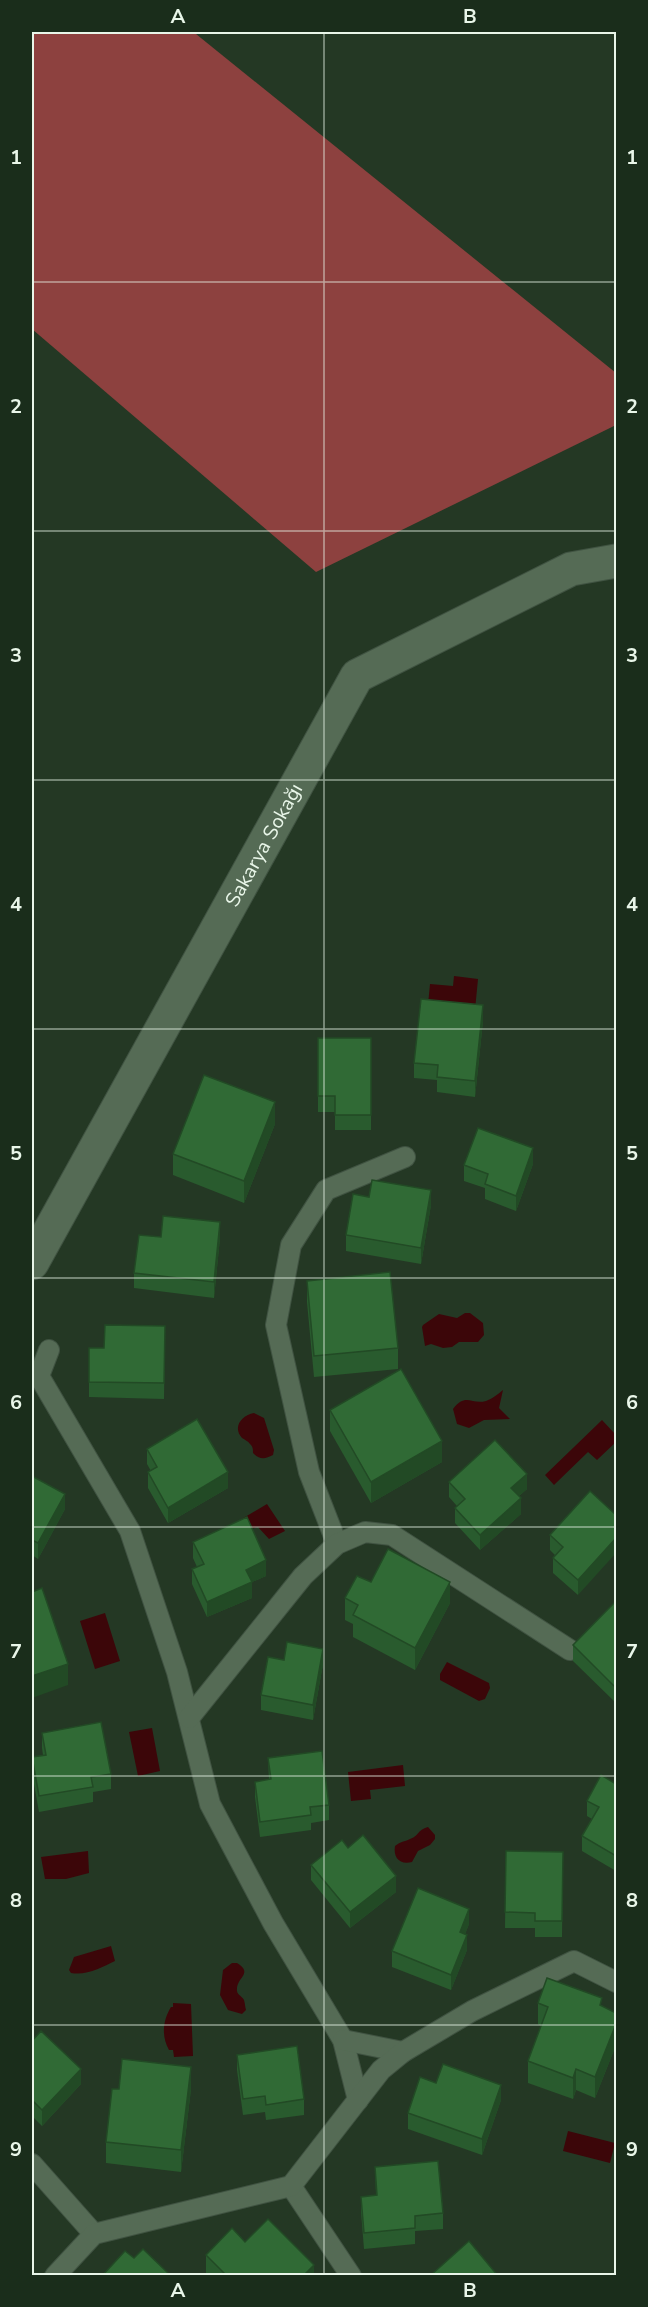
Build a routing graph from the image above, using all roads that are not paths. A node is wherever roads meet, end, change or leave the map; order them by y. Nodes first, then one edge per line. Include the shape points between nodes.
1 (616, 561) edge
2 (405, 1157) dead end
3 (32, 1263) edge
4 (49, 1350) dead end
5 (337, 1544) junction
6 (570, 1650) dead end
7 (189, 1718) junction
8 (616, 1982) edge
9 (343, 2040) junction
10 (403, 2052) junction
11 (358, 2100) junction
12 (32, 2164) edge
13 (291, 2187) junction
14 (94, 2234) junction
15 (55, 2276) edge
16 (351, 2276) edge

1 - 3 street, Sakarya Sokağı via 571,569 357,676
2 - 5 lane via 326,1190 291,1245 276,1325 309,1472
4 - 7 lane via 39,1376 130,1531
5 - 6 lane via 365,1532 392,1535
5 - 7 lane via 303,1576
7 - 9 lane via 210,1804 273,1923
8 - 10 lane via 574,1961 472,2011
9 - 10 lane
9 - 11 lane
10 - 11 lane via 381,2070
11 - 13 lane
12 - 14 lane
13 - 14 lane
13 - 16 lane
14 - 15 lane

